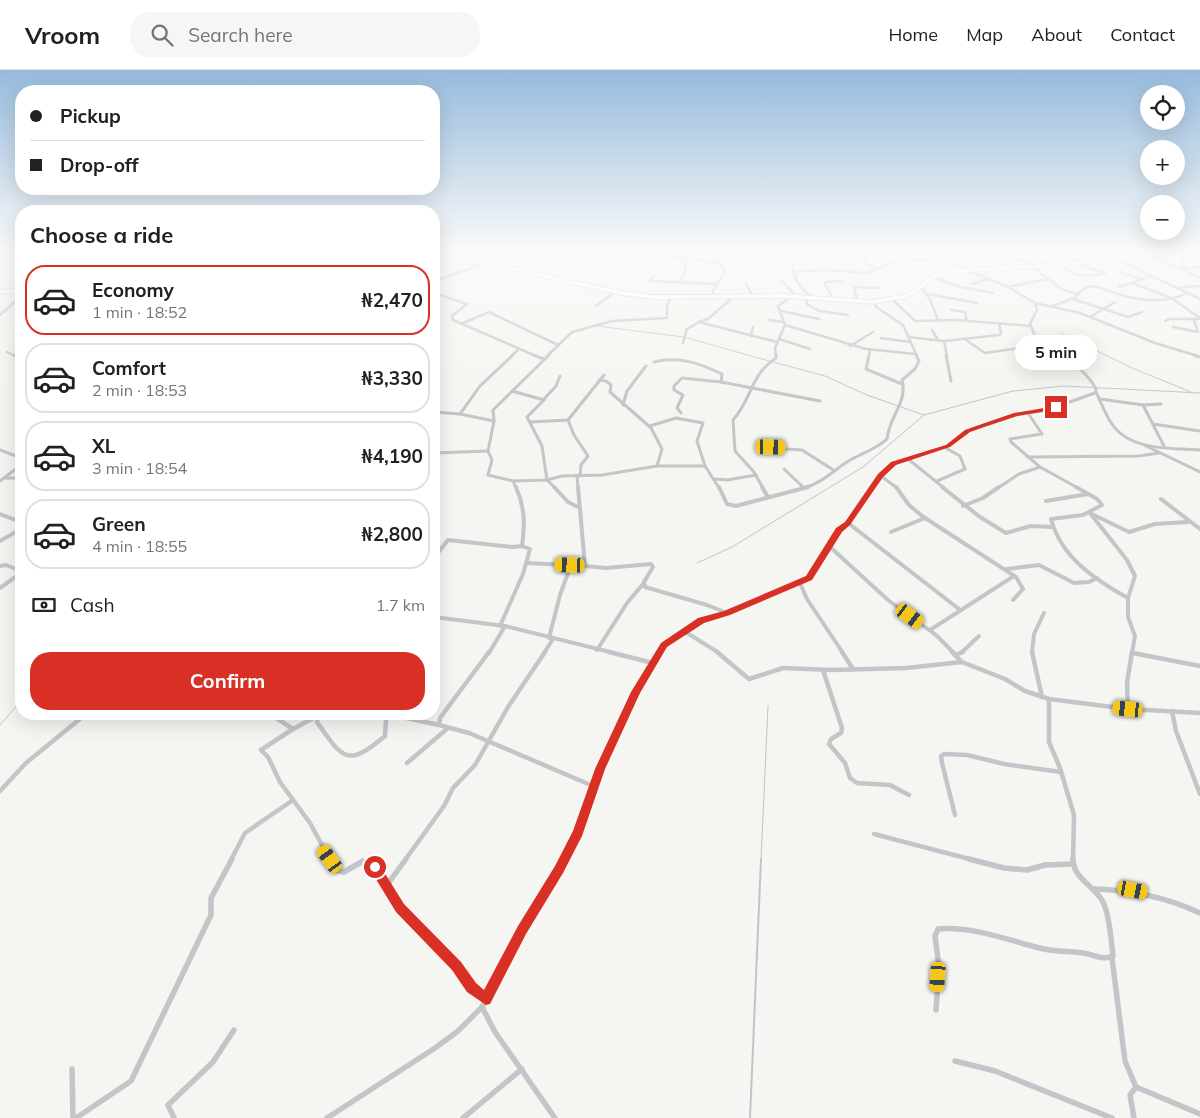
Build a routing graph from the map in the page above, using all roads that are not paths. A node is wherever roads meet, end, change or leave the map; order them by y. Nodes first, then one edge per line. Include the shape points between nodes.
1 (670, 298) edge
2 (452, 299) edge
3 (606, 299) edge
4 (731, 299) edge
5 (787, 299) edge
6 (808, 299) edge
7 (833, 299) edge
8 (897, 299) edge
9 (928, 299) edge
10 (954, 299) edge
11 (1028, 299) edge
12 (1071, 299) edge
13 (1076, 299) edge
14 (1158, 299) edge
15 (893, 300) junction
16 (1175, 300) joint
17 (15, 301) edge
18 (857, 301) joint
19 (878, 302) junction
20 (1115, 302) dead end
21 (977, 303) dead end
22 (1035, 303) junction
23 (596, 306) dead end
24 (1051, 306) junction
25 (1104, 308) junction
26 (951, 310) dead end
27 (781, 311) junction
28 (1142, 312) dead end
29 (0, 315) edge
30 (848, 316) dead end
31 (1090, 317) junction
32 (819, 319) dead end
33 (1200, 319) edge
34 (769, 320) dead end
35 (938, 320) junction
36 (1194, 320) junction
37 (967, 321) junction
38 (1165, 321) dead end
39 (699, 322) junction
40 (785, 323) junction
41 (998, 323) junction
42 (462, 324) junction
43 (1031, 326) junction
44 (753, 327) dead end
45 (1173, 327) dead end
46 (932, 330) dead end
47 (873, 332) dead end
48 (751, 336) junction
49 (908, 337) junction
50 (882, 338) dead end
51 (778, 340) junction
52 (938, 340) junction
53 (944, 340) junction
54 (966, 340) junction
55 (910, 342) junction
56 (683, 343) dead end
57 (558, 344) junction
58 (850, 346) junction
59 (1048, 348) junction
60 (810, 349) dead end
61 (518, 350) junction
62 (870, 350) junction
63 (7, 352) dead end
64 (916, 354) junction
65 (15, 356) edge
66 (1200, 357) edge
67 (544, 359) junction
68 (654, 362) dead end
69 (646, 366) dead end
70 (604, 375) dead end
71 (560, 376) dead end
72 (599, 380) junction
73 (951, 381) dead end
74 (722, 382) junction
75 (902, 384) junction
76 (750, 387) junction
77 (1095, 389) junction
78 (512, 391) junction
79 (544, 399) junction
80 (1100, 399) junction
81 (820, 401) dead end
82 (1161, 404) dead end
83 (623, 405) junction
84 (1143, 405) junction
85 (440, 412) edge
86 (681, 413) dead end
87 (1028, 413) junction
88 (460, 414) junction
89 (494, 420) junction
90 (568, 420) junction
91 (530, 422) junction
92 (1153, 424) junction
93 (650, 427) junction
94 (1200, 432) edge
95 (1143, 445) junction
96 (1164, 446) junction
97 (770, 448) dead end
98 (944, 448) junction
99 (0, 450) edge
100 (1200, 450) edge
101 (488, 451) junction
102 (440, 453) edge
103 (1159, 453) junction
104 (15, 456) edge
105 (1027, 456) junction
106 (908, 459) junction
107 (656, 466) junction
108 (705, 466) junction
109 (1040, 467) junction
110 (784, 469) dead end
111 (15, 470) edge
112 (835, 471) junction
113 (1200, 472) edge
114 (756, 475) junction
115 (578, 476) junction
116 (880, 476) junction
117 (4, 478) junction
118 (15, 478) edge
119 (715, 479) junction
120 (547, 480) junction
121 (937, 480) junction
122 (0, 481) edge
123 (513, 481) junction
124 (804, 488) junction
125 (1088, 494) junction
126 (768, 497) junction
127 (1161, 499) dead end
128 (1046, 501) dead end
129 (578, 506) junction
130 (963, 506) junction
131 (1090, 513) junction
132 (0, 514) edge
133 (925, 518) junction
134 (15, 520) edge
135 (1188, 522) junction
136 (848, 523) junction
137 (1052, 527) junction
138 (1200, 529) edge
139 (15, 532) edge
140 (891, 532) dead end
141 (0, 541) edge
142 (522, 546) junction
143 (829, 546) junction
144 (440, 550) edge
145 (527, 563) junction
146 (570, 565) junction
147 (0, 566) edge
148 (585, 566) junction
149 (15, 569) edge
150 (1006, 569) junction
151 (1014, 576) junction
152 (15, 577) edge
153 (1096, 578) junction
154 (800, 583) junction
155 (643, 584) junction
156 (0, 588) edge
157 (1128, 598) junction
158 (1013, 600) dead end
159 (959, 609) junction
160 (727, 613) junction
161 (1044, 613) dead end
162 (440, 618) edge
163 (502, 626) junction
164 (930, 630) junction
165 (684, 631) junction
166 (979, 636) dead end
167 (551, 638) junction
168 (598, 650) junction
169 (1133, 653) junction
170 (954, 655) junction
171 (962, 662) junction
172 (653, 663) junction
173 (1200, 666) edge
174 (853, 669) junction
175 (823, 670) junction
176 (1042, 696) junction
177 (1049, 698) junction
178 (1128, 709) junction
179 (1172, 711) junction
180 (1200, 713) edge
181 (440, 718) edge
182 (79, 720) edge
183 (279, 720) edge
184 (312, 720) edge
185 (318, 720) edge
186 (386, 720) edge
187 (416, 720) edge
188 (440, 720) edge
189 (439, 725) junction
190 (448, 728) junction
191 (293, 730) junction
192 (488, 742) junction
193 (407, 763) dead end
194 (1061, 772) junction
195 (594, 786) junction
196 (0, 791) edge
197 (1200, 794) edge
198 (909, 795) dead end
199 (293, 800) junction
200 (955, 815) dead end
201 (874, 834) dead end
202 (1073, 864) junction
203 (387, 885) junction
204 (1094, 889) junction
205 (1200, 913) edge
206 (1112, 958) junction
207 (486, 999) junction
208 (482, 1007) junction
209 (936, 1010) dead end
210 (234, 1030) dead end
211 (955, 1061) dead end
212 (72, 1069) dead end
213 (522, 1069) junction
214 (1136, 1087) junction
215 (1200, 1114) edge
216 (74, 1118) edge
217 (174, 1118) edge
218 (326, 1118) edge
219 (464, 1118) edge
220 (555, 1118) edge
221 (1112, 1118) edge
222 (1134, 1118) edge

1 - 57 street via 667,318 595,325 572,332
2 - 42 street via 467,304 452,316
3 - 23 street
4 - 39 street via 708,319
5 - 27 street via 779,304
6 - 30 street via 807,304 819,310
7 - 18 main road
8 - 15 main road
9 - 35 street
10 - 21 street
11 - 22 street
12 - 24 street
13 - 25 street
14 - 16 street
15 - 19 main road
15 - 35 street via 912,320
16 - 33 street
17 - 29 street
18 - 19 main road
19 - 49 street via 876,307 902,324
20 - 25 street
22 - 24 street
22 - 43 street via 1037,310 1030,321
24 - 31 street
25 - 28 street via 1128,317
25 - 31 street
26 - 37 street via 966,313
27 - 32 street
27 - 40 street
31 - 66 street
33 - 36 street
34 - 40 street
35 - 37 street
36 - 38 street
36 - 45 street via 1198,332
37 - 41 street
39 - 48 street
39 - 56 street via 688,326 683,334
40 - 51 street
40 - 58 street
41 - 43 street
41 - 54 street via 1000,335
42 - 57 street via 489,312
42 - 61 street
43 - 59 street via 1038,343
44 - 48 street
46 - 52 street
47 - 58 street
48 - 51 street
49 - 52 street
49 - 55 street
50 - 55 street
51 - 60 street
51 - 76 street via 776,358 760,368
52 - 53 street
53 - 54 street
53 - 73 street
54 - 59 street via 986,353 1026,347
55 - 64 street
57 - 67 street
58 - 62 street
59 - 77 street via 1070,361
61 - 67 street
61 - 88 street via 480,386
62 - 64 street
62 - 75 street via 866,369
63 - 65 street
64 - 75 street via 919,361
67 - 78 street
68 - 74 street via 672,358 698,362 706,369 722,374
69 - 83 street via 626,391
70 - 72 street
71 - 79 street
72 - 83 street via 611,385 610,392
72 - 90 street
74 - 76 street
74 - 86 street via 682,378 673,389 683,395 677,408
75 - 112 street via 900,407 888,426 887,439
76 - 81 street
76 - 114 street via 743,408 733,420 734,448
77 - 80 street
77 - 87 street via 1066,404
78 - 79 street
78 - 89 street via 493,410
79 - 91 street via 528,415
80 - 84 street
80 - 95 street via 1115,428 1126,438
82 - 84 street
83 - 93 street
84 - 92 street
85 - 88 street
87 - 98 street via 968,431
87 - 105 street via 1042,434 1010,440
88 - 89 street
89 - 101 street
90 - 91 street
90 - 115 street via 588,456
91 - 120 street via 542,446
92 - 94 street
92 - 96 street
93 - 107 street via 661,446 662,459
93 - 108 street via 663,420 692,418 703,423 697,440
95 - 96 street
95 - 103 street
96 - 100 street
97 - 112 street via 802,450
98 - 106 street
98 - 121 street via 960,456 966,469
99 - 104 street
101 - 102 street
101 - 123 street via 492,460 488,475
103 - 105 street via 1140,456
103 - 113 street
105 - 109 street
106 - 116 street via 894,463
106 - 121 street
107 - 108 street
107 - 115 street
108 - 119 street
109 - 125 street
109 - 130 street via 1015,475 976,503
110 - 124 street
111 - 117 street
112 - 124 street
114 - 119 street
114 - 126 street
115 - 120 street
115 - 129 street
116 - 133 street via 895,484 908,504
116 - 136 street
117 - 118 street
117 - 122 street
119 - 126 street via 717,489 729,505 744,505
120 - 123 street
120 - 129 street via 568,502
121 - 130 street
123 - 142 street via 523,504
124 - 126 street
125 - 128 street
125 - 131 street via 1102,504
127 - 135 street
129 - 148 street
130 - 137 street via 1009,534 1031,526
131 - 135 street via 1129,532 1155,524
131 - 137 street via 1052,518
131 - 157 street via 1134,572 1134,584
132 - 134 street
133 - 140 street
133 - 150 street
135 - 138 street
136 - 143 street
136 - 159 street
137 - 153 street via 1068,554
139 - 141 street
142 - 144 street via 448,540
142 - 145 street via 532,553
143 - 154 street via 809,578
143 - 164 street via 888,600
145 - 146 street
145 - 163 street
146 - 148 street
146 - 167 street
147 - 149 street
148 - 155 street via 606,568 651,564
150 - 151 street
150 - 153 street via 1039,565 1077,584
151 - 158 street via 1024,586
151 - 159 street via 997,590
152 - 156 street
153 - 157 street
154 - 160 street
154 - 174 street
155 - 160 street via 668,596
155 - 168 street via 627,603
157 - 169 street via 1128,617 1135,636
159 - 164 street
160 - 165 street via 701,620
161 - 176 street via 1034,628 1032,638 1032,653
162 - 163 street
163 - 167 street
163 - 181 street via 487,656
164 - 170 street
165 - 172 street via 664,645
165 - 175 street via 723,656 749,679 782,668
166 - 170 street via 962,653
167 - 168 street
167 - 192 street
168 - 172 street
169 - 173 street
169 - 178 street via 1127,683
170 - 171 street
171 - 174 street
171 - 176 street
172 - 195 street via 636,692
174 - 175 street
175 - 198 street via 842,728 829,744 845,763 850,778 857,783 890,785
176 - 177 street
177 - 178 street
177 - 194 street via 1048,742
178 - 179 street
179 - 180 street
179 - 197 street via 1176,731
182 - 196 street via 26,763
183 - 191 street
184 - 191 street
185 - 186 street via 340,754 348,757 364,752 385,736
187 - 189 street
188 - 189 street
189 - 190 street
190 - 192 street
190 - 193 street
191 - 199 street via 261,750
192 - 195 street
192 - 203 street via 475,765 453,788 444,806
194 - 200 street via 967,755 944,754 941,756 942,766
194 - 202 street via 1074,815
195 - 207 street via 574,841
199 - 203 street via 310,823 335,870 344,872 363,861 369,863
199 - 216 street via 244,833 210,898 211,914 131,1081
201 - 202 street via 1004,868 1027,870 1045,864
202 - 204 street via 1076,873
203 - 207 street via 400,908
204 - 205 street via 1155,894
204 - 206 street via 1104,903 1114,951
206 - 209 street via 1084,952 1059,952 966,930 938,929 935,936 939,967
206 - 214 street via 1126,1061
207 - 208 street
208 - 213 street via 495,1032
208 - 218 street via 435,1048
210 - 217 street via 213,1062 168,1105
211 - 221 street via 995,1071
212 - 216 street
213 - 219 street
213 - 220 street
214 - 215 street
214 - 222 street via 1130,1095

